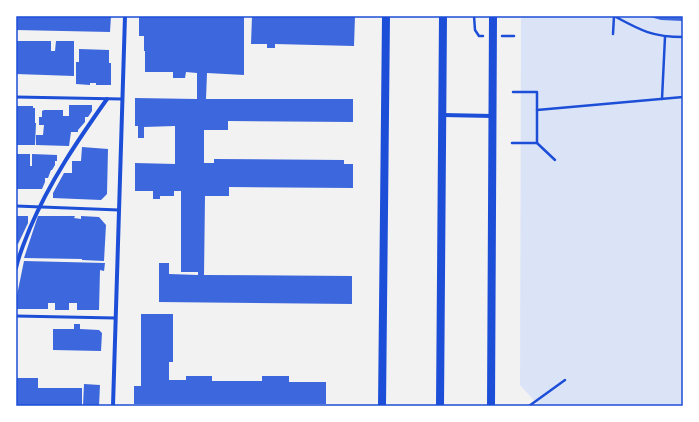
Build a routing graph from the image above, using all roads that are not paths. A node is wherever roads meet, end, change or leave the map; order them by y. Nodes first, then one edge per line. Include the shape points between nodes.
1 (125, 16) edge
2 (386, 16) edge
3 (443, 16) edge
4 (494, 16) edge
5 (16, 97) edge
6 (107, 99) junction
7 (122, 100) junction
8 (442, 115) junction
9 (492, 116) junction
10 (16, 206) edge
11 (39, 207) junction
12 (119, 210) junction
13 (16, 268) edge
14 (16, 316) edge
15 (115, 318) junction
16 (112, 406) edge
17 (382, 406) edge
18 (440, 406) edge
19 (490, 406) edge

1 - 7 street
2 - 17 main road
3 - 8 main road
4 - 9 main road
5 - 6 lane
6 - 7 lane
6 - 11 street via 69,154
7 - 12 street
8 - 9 street
8 - 18 main road
9 - 19 main road
10 - 11 lane
11 - 12 lane
11 - 13 street
12 - 15 street
14 - 15 lane
15 - 16 street

